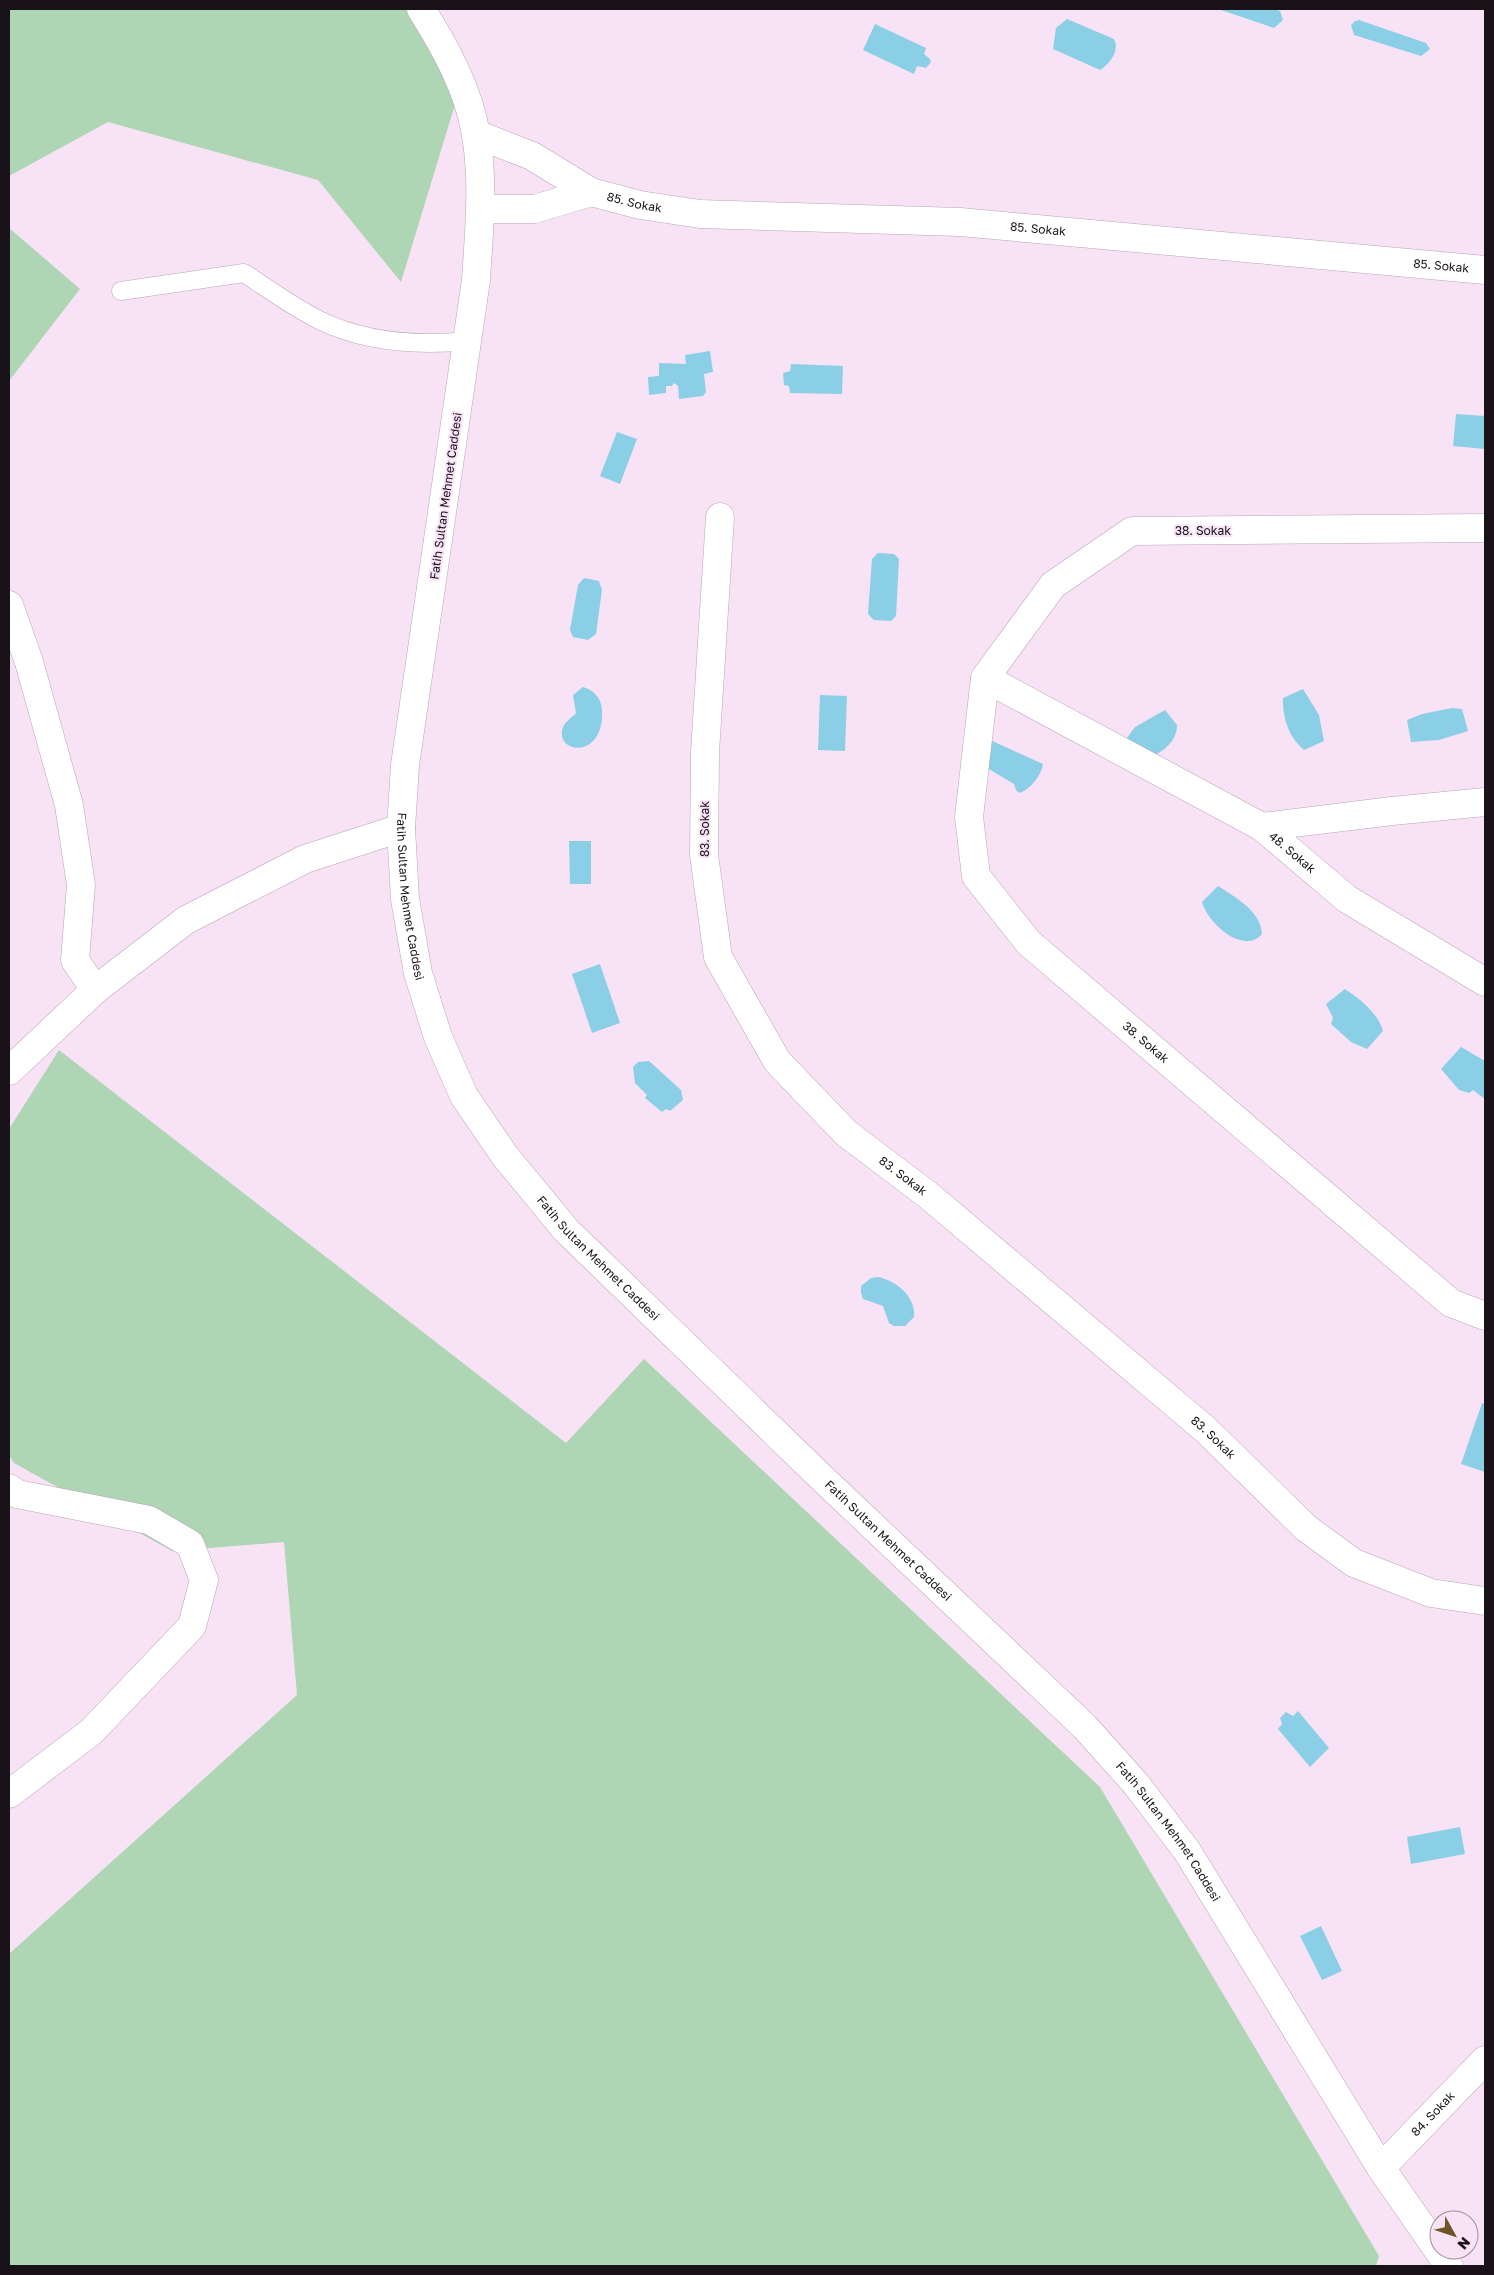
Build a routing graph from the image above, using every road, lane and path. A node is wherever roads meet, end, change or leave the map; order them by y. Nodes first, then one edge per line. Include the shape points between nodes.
1 (421, 9) edge
2 (476, 134) junction
3 (591, 192) junction
4 (481, 209) junction
5 (1485, 270) edge
6 (121, 291) dead end
7 (468, 341) junction
8 (720, 517) dead end
9 (1485, 528) edge
10 (9, 605) edge
11 (985, 678) junction
12 (1485, 802) edge
13 (1262, 827) junction
14 (401, 828) junction
15 (1485, 982) edge
16 (94, 990) junction
17 (9, 1071) edge
18 (1485, 1316) edge
19 (9, 1488) edge
20 (1485, 1601) edge
21 (9, 1794) edge
22 (1485, 2060) edge
23 (1381, 2168) junction
24 (1448, 2266) edge

1 - 2 street, Fatih Sultan Mehmet Caddesi via 459,77
2 - 3 street, 85. Sokak via 532,156
2 - 4 street, Fatih Sultan Mehmet Caddesi
3 - 4 street, 85. Sokak via 535,209
3 - 5 street, 85. Sokak via 640,205 700,214 960,222
4 - 7 street, Fatih Sultan Mehmet Caddesi
6 - 7 lane via 244,273 318,320 346,331 404,343
7 - 14 street, Fatih Sultan Mehmet Caddesi via 406,765
8 - 20 street, 83. Sokak via 705,752 704,855 718,957 777,1061 846,1133 928,1195 1192,1417 1306,1528 1354,1563 1431,1593
9 - 11 street, 38. Sokak via 1132,531 1053,585
10 - 16 street via 29,662 69,805 82,885 75,960
11 - 13 street
11 - 18 street, 38. Sokak via 969,817 976,876 1029,943 1451,1303
12 - 13 street, 48. Sokak
13 - 15 street, 48. Sokak via 1347,898
14 - 16 street via 305,858 194,916
14 - 23 street, Fatih Sultan Mehmet Caddesi via 405,899 416,964 438,1037 464,1096 505,1156 566,1230 1085,1727 1136,1784 1187,1852
16 - 17 street
19 - 21 street via 17,1494 149,1520 190,1544 204,1580 192,1626 91,1732
22 - 23 street, 84. Sokak
23 - 24 street, Fatih Sultan Mehmet Caddesi

